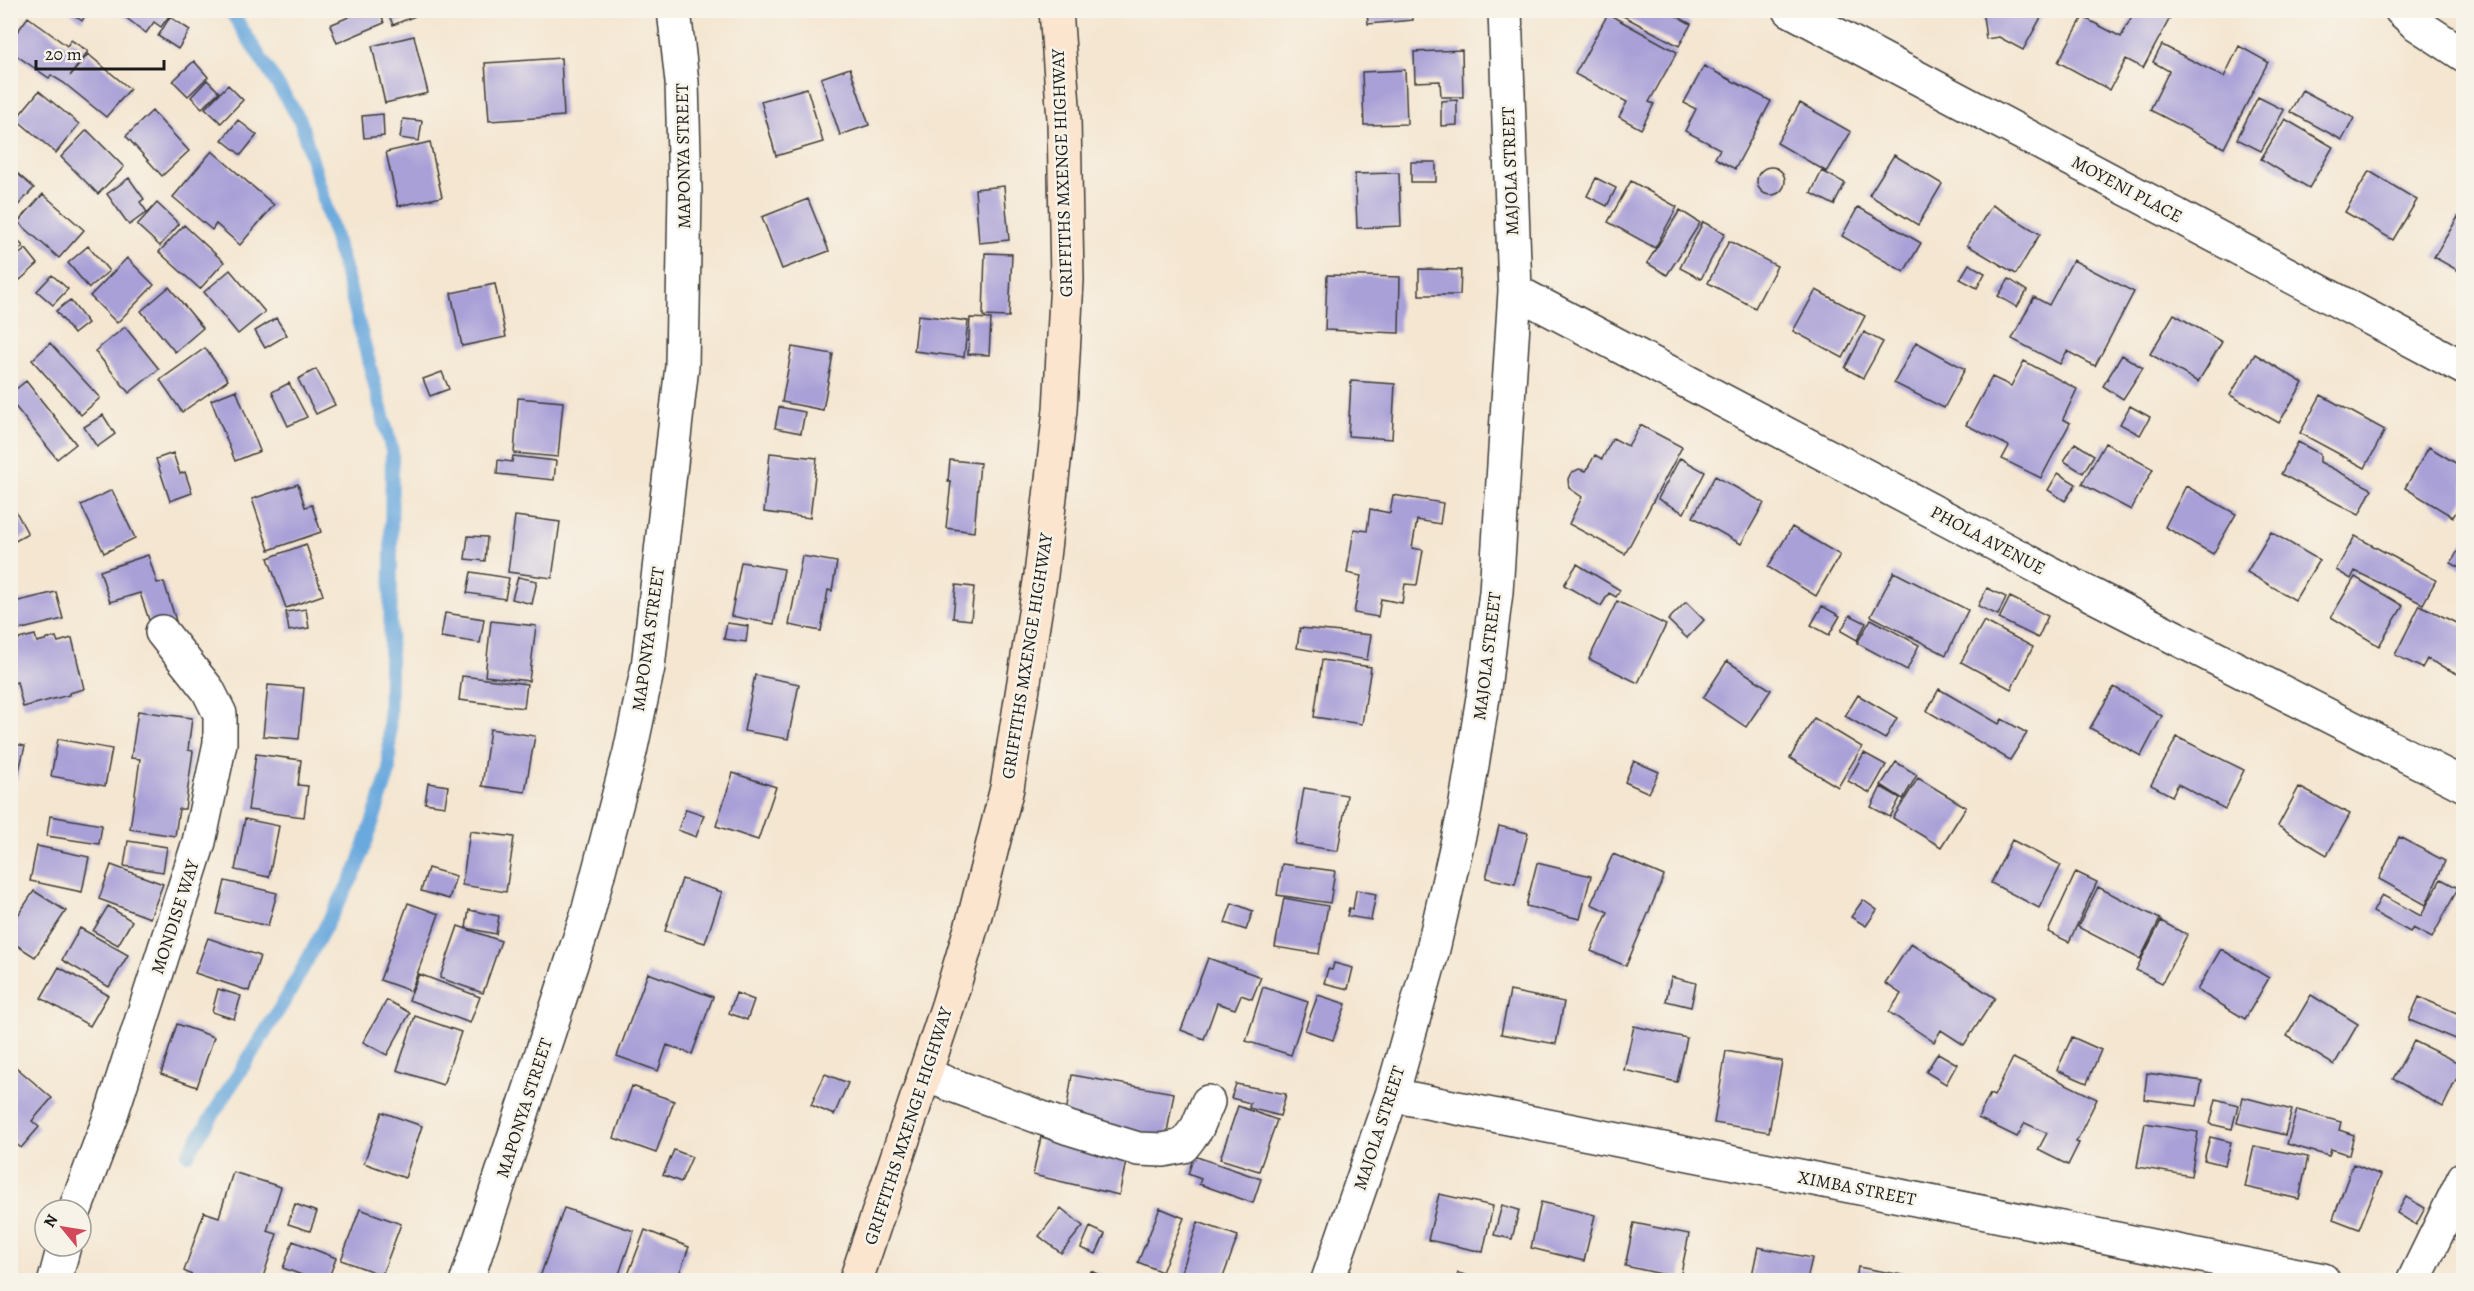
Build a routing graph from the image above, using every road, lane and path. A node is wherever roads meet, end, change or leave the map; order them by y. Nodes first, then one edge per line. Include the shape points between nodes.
1 (674, 10) edge
2 (1056, 10) edge
3 (1505, 10) edge
4 (1790, 10) edge
5 (2401, 10) edge
6 (2463, 55) edge
7 (1515, 291) junction
8 (2463, 368) edge
9 (162, 632) dead end
10 (2463, 785) edge
11 (925, 1075) junction
12 (1392, 1095) junction
13 (1208, 1102) dead end
14 (2463, 1178) edge
15 (80, 1198) edge
16 (61, 1258) edge
17 (55, 1281) edge
18 (467, 1281) edge
19 (856, 1281) edge
20 (1328, 1281) edge
21 (2323, 1281) edge
22 (2414, 1281) edge

1 - 18 street, MAPONYA STREET via 682,82 685,191 682,366 648,667 587,916
2 - 11 street, GRIFFITHS MXENGE HIGHWAY via 1064,119 1067,280 1060,410 1041,575 1007,788 975,915
3 - 7 street, MAJOLA STREET
4 - 8 street, MOYENI PLACE
5 - 6 street
7 - 10 street, PHOLA AVENUE via 2078,588
7 - 12 street, MAJOLA STREET via 1496,592 1483,697 1451,874
9 - 15 street, MONDISE WAY via 208,690 220,714 220,743 195,853 112,1112
11 - 13 street via 1138,1149 1183,1146 1197,1128
11 - 19 street, GRIFFITHS MXENGE HIGHWAY
12 - 20 street, MAJOLA STREET
12 - 21 street, XIMBA STREET
14 - 22 street
16 - 17 street

